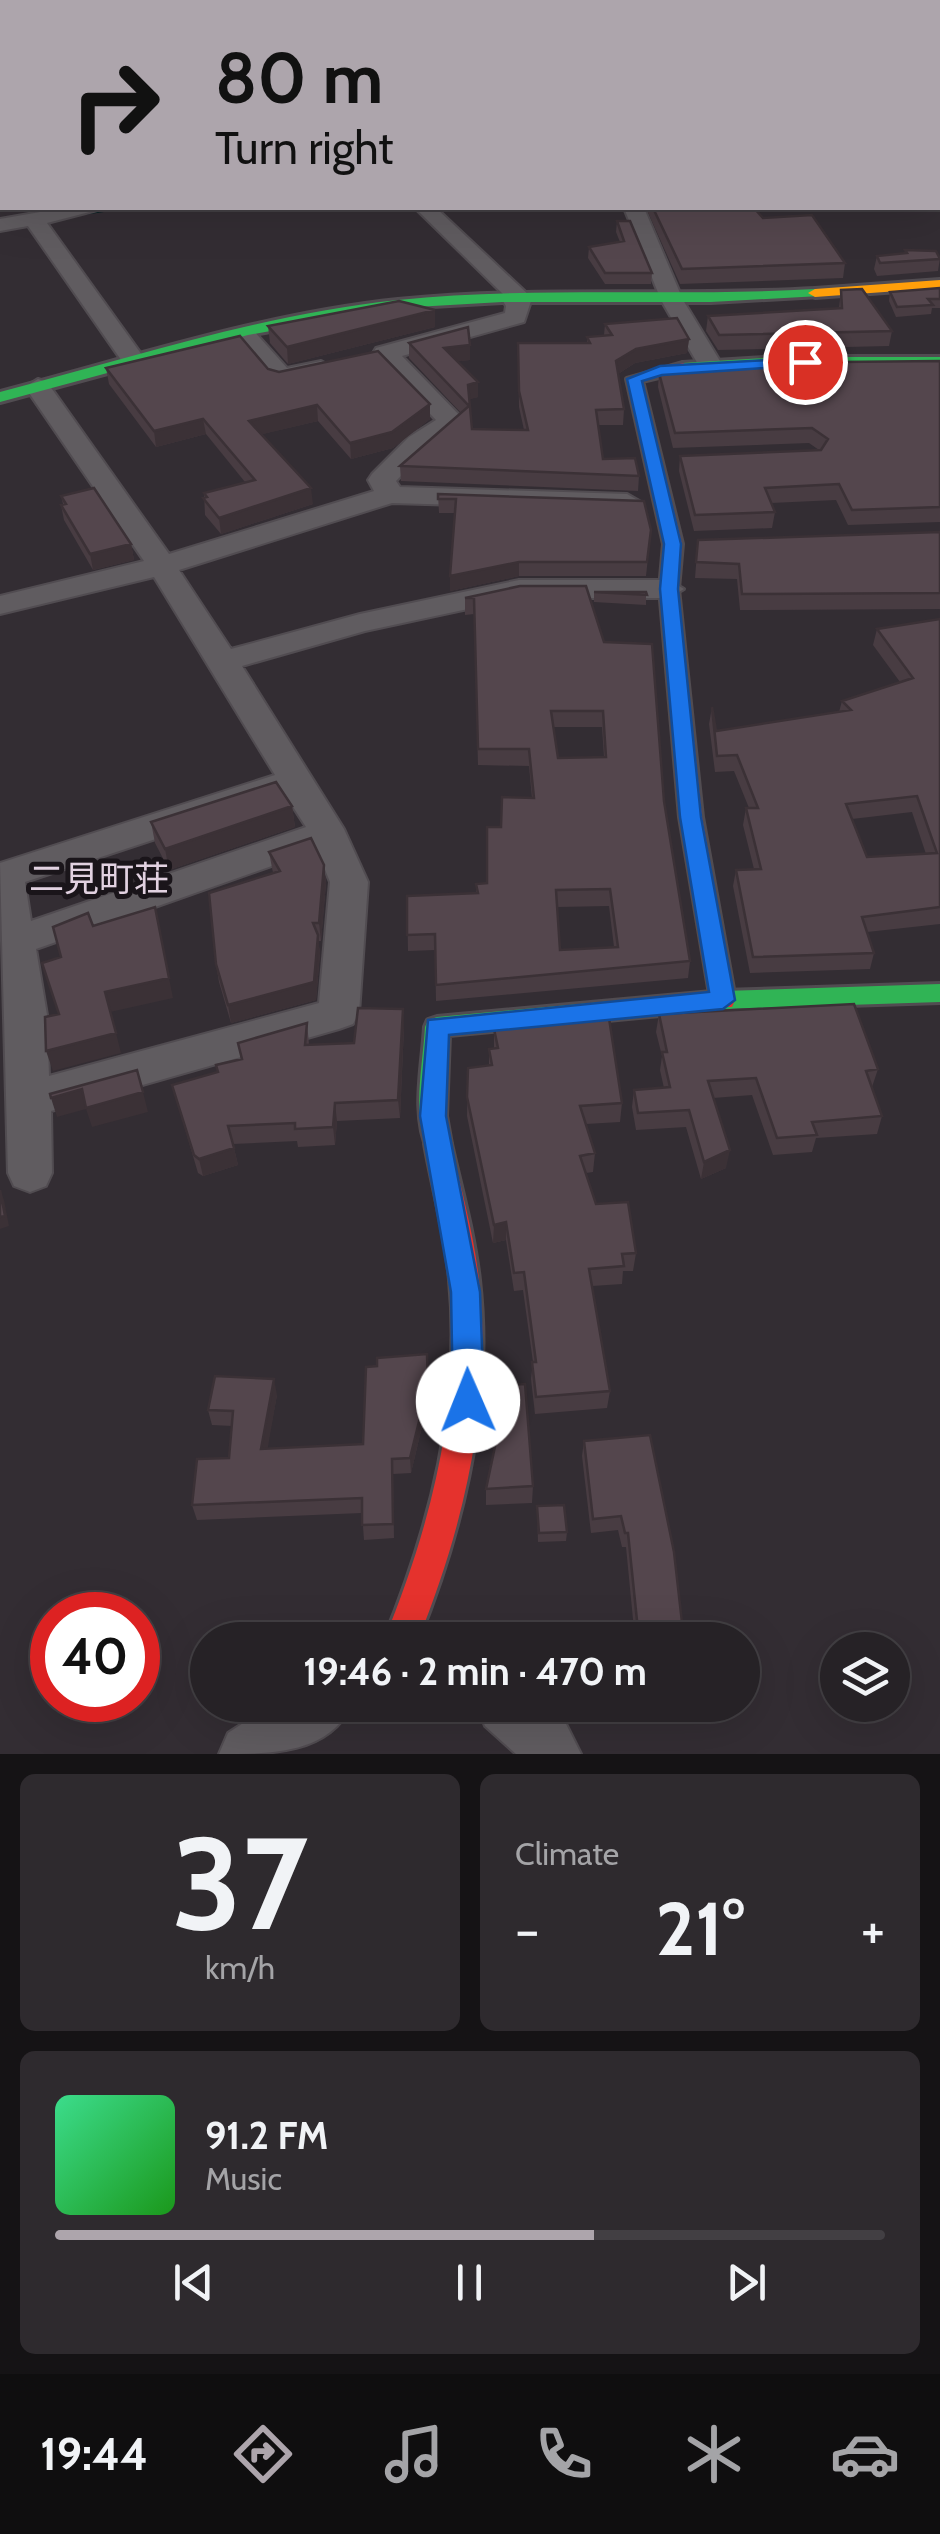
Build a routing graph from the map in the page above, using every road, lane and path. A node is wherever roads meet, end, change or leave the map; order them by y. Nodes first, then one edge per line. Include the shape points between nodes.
1 (940, 0) edge
2 (940, 26) edge
3 (86, 210) edge
4 (427, 210) edge
5 (635, 210) edge
6 (36, 221) junction
7 (0, 226) edge
8 (940, 284) edge
9 (516, 298) junction
10 (672, 300) junction
11 (244, 334) junction
12 (368, 357) junction
13 (135, 362) junction
14 (940, 362) edge
15 (712, 366) junction
16 (38, 387) junction
17 (0, 397) edge
18 (690, 460) edge
19 (650, 462) junction
20 (390, 495) junction
21 (664, 504) junction
22 (672, 544) junction
23 (708, 544) edge
24 (162, 566) junction
25 (669, 589) junction
26 (0, 604) edge
27 (222, 661) junction
28 (294, 781) junction
29 (328, 833) junction
30 (2, 876) edge
31 (18, 940) junction
32 (940, 993) edge
33 (723, 1000) junction
34 (32, 1099) junction
35 (30, 1174) dead end
36 (409, 1622) edge
37 (297, 1722) edge
38 (525, 1722) edge
39 (248, 1754) edge
40 (551, 1754) edge

1 - 2 street
3 - 6 street
4 - 9 street
5 - 10 street
6 - 7 street
6 - 13 street
8 - 10 street
9 - 10 street
9 - 11 street via 381,306
9 - 12 street via 516,316
10 - 15 street
11 - 12 street via 281,377
11 - 13 street
12 - 20 street via 452,422 394,464 382,480
13 - 16 street
14 - 15 street
15 - 19 street via 634,379
16 - 17 street
16 - 24 street
18 - 19 street
19 - 21 street
20 - 21 street
20 - 24 street
21 - 22 street
22 - 23 street
22 - 25 street
24 - 26 street
24 - 27 street
25 - 27 street via 519,589 360,622
25 - 33 street via 690,817
27 - 28 street
28 - 29 street
28 - 30 street
29 - 31 street
29 - 34 street via 349,882 338,1013
30 - 31 street
31 - 34 street
32 - 33 street
33 - 36 street via 436,1027 433,1116 466,1292 468,1401 426,1583
34 - 35 street
37 - 39 street
38 - 40 street

